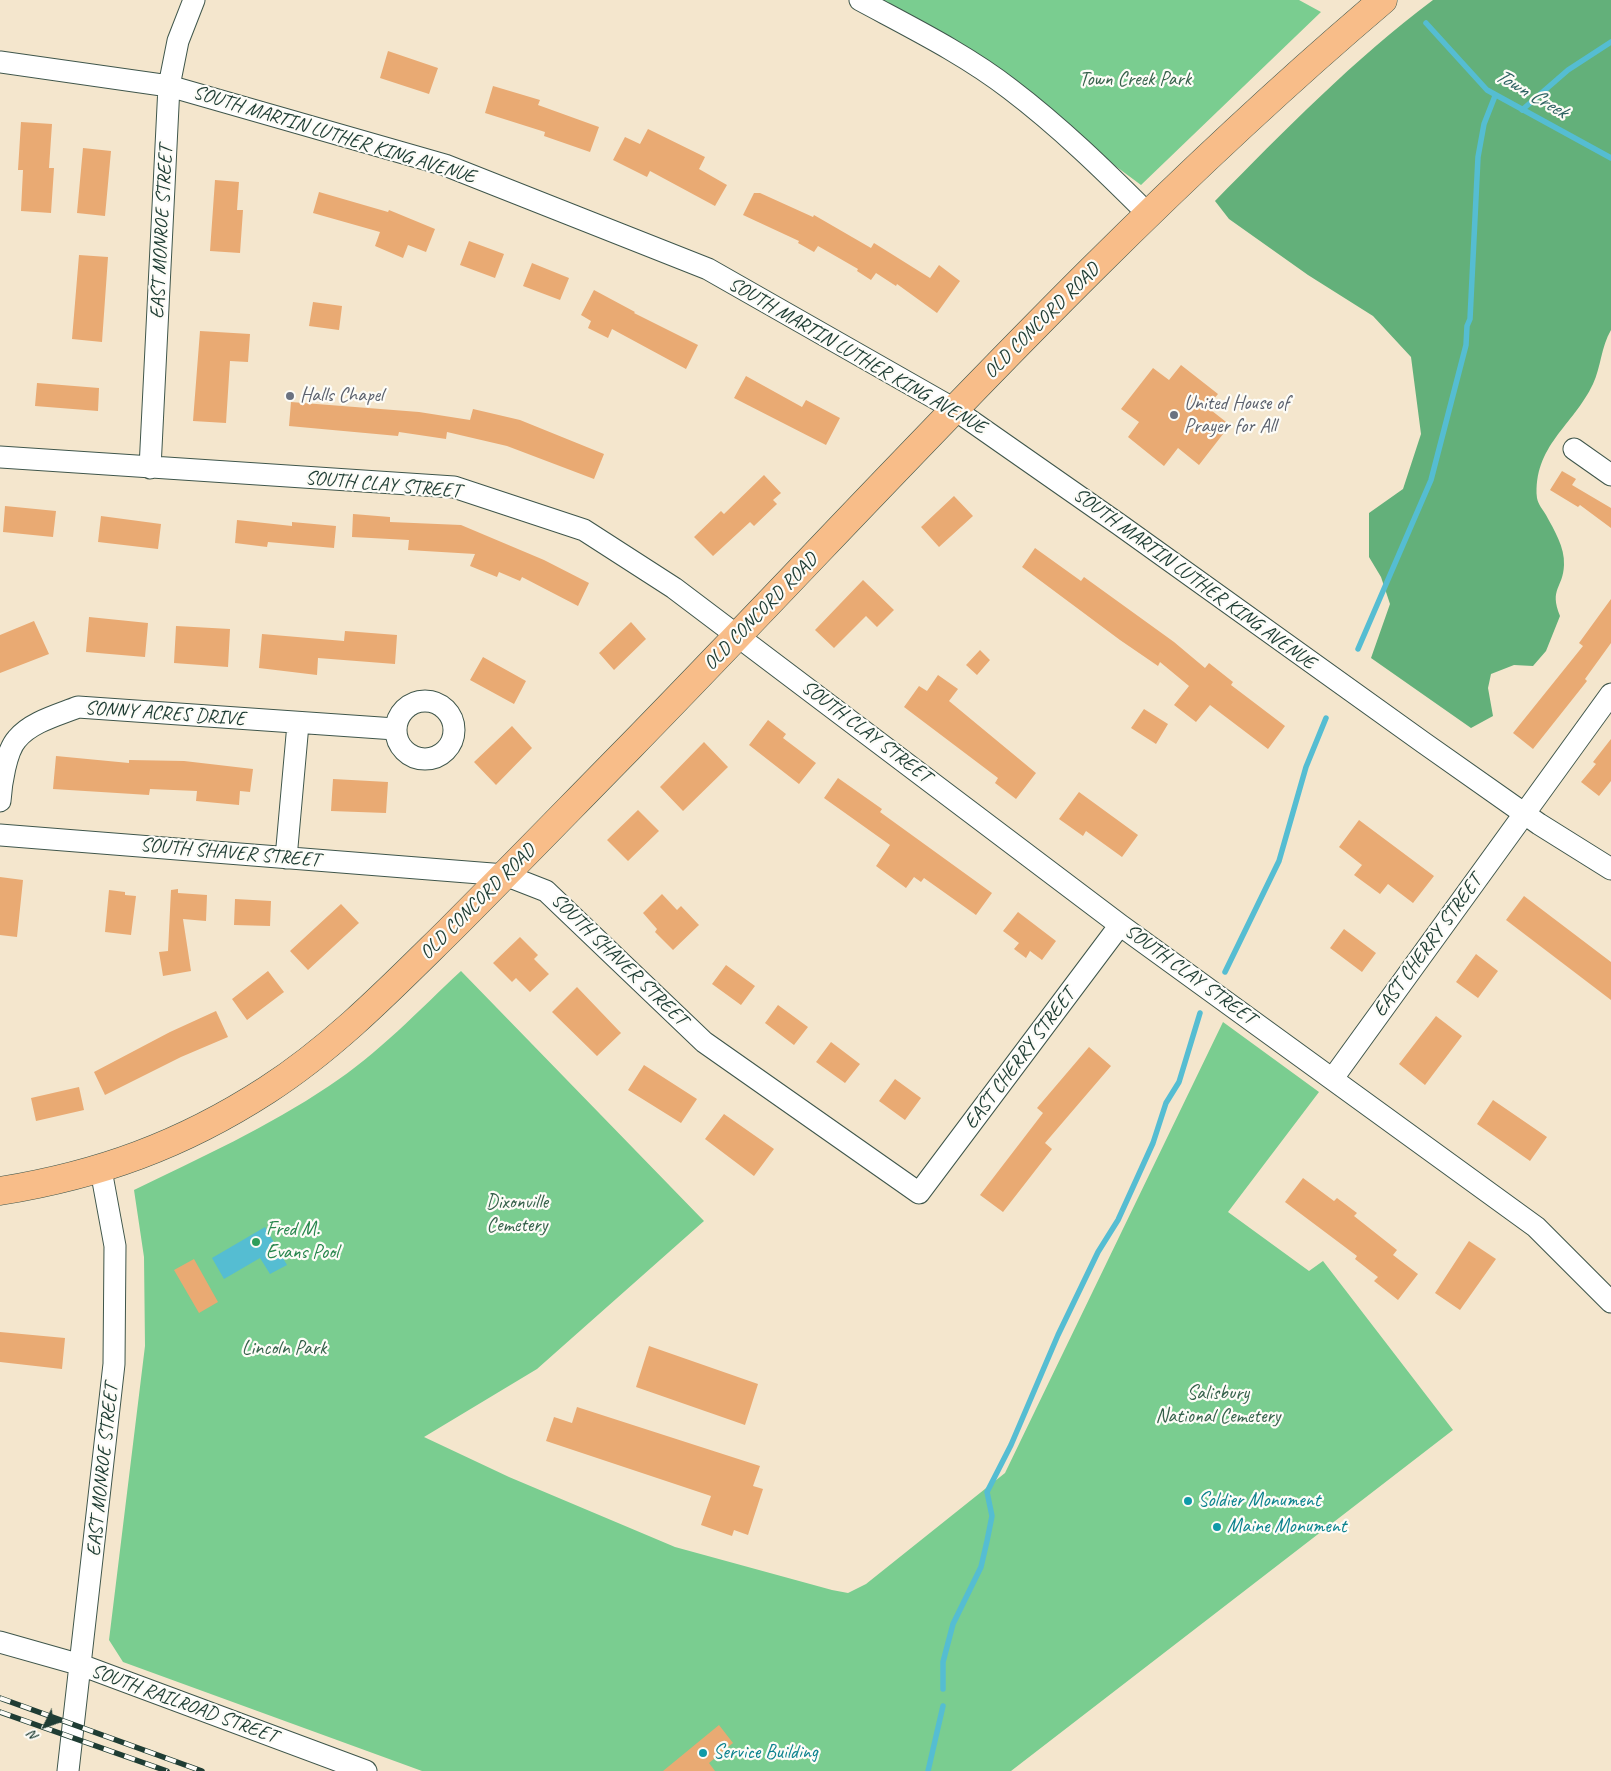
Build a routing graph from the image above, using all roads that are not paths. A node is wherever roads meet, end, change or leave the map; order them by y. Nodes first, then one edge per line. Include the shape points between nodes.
1 (194, 0) edge
2 (860, 0) edge
3 (1383, 0) edge
4 (0, 62) edge
5 (169, 86) junction
6 (1148, 214) junction
7 (954, 410) junction
8 (1574, 449) dead end
9 (0, 457) edge
10 (150, 468) junction
11 (1611, 475) edge
12 (739, 635) junction
13 (1611, 694) edge
14 (298, 724) junction
15 (395, 729) dead end
16 (0, 801) edge
17 (1524, 813) junction
18 (0, 835) edge
19 (286, 858) junction
20 (1611, 869) edge
21 (505, 875) junction
22 (1120, 925) junction
23 (1332, 1078) junction
24 (101, 1170) junction
25 (0, 1191) edge
26 (919, 1194) joint
27 (1611, 1302) edge
28 (0, 1642) edge
29 (81, 1665) junction
30 (68, 1771) edge
31 (366, 1771) edge

1 - 5 street, EAST MONROE STREET via 178,41
2 - 6 street via 928,36 1009,88 1078,144
3 - 6 main road, OLD CONCORD ROAD via 1244,121
4 - 5 street, SOUTH MARTIN LUTHER KING AVENUE
5 - 7 street, SOUTH MARTIN LUTHER KING AVENUE via 445,165 708,269
5 - 10 street, EAST MONROE STREET
6 - 7 main road, OLD CONCORD ROAD
7 - 12 main road, OLD CONCORD ROAD
7 - 17 street, SOUTH MARTIN LUTHER KING AVENUE
8 - 11 street
9 - 10 street, SOUTH CLAY STREET
10 - 12 street, SOUTH CLAY STREET via 454,487 584,530
12 - 21 main road, OLD CONCORD ROAD
12 - 22 street, SOUTH CLAY STREET
13 - 17 street, EAST CHERRY STREET
14 - 15 street, SONNY ACRES DRIVE
14 - 16 street, SONNY ACRES DRIVE via 78,707 40,722 16,739 2,778
14 - 19 street
17 - 20 street, SOUTH MARTIN LUTHER KING AVENUE
17 - 23 street, EAST CHERRY STREET
18 - 19 street, SOUTH SHAVER STREET
19 - 21 street, SOUTH SHAVER STREET
21 - 24 main road, OLD CONCORD ROAD via 366,1012 303,1066 228,1114 147,1153
21 - 26 street, SOUTH SHAVER STREET via 546,891 704,1042
22 - 23 street, SOUTH CLAY STREET
22 - 26 street, EAST CHERRY STREET
23 - 27 street, SOUTH CLAY STREET via 1536,1227
24 - 25 main road, OLD CONCORD ROAD
24 - 29 street, EAST MONROE STREET via 115,1246 114,1364
28 - 29 street, SOUTH RAILROAD STREET
29 - 30 street, EAST MONROE STREET
29 - 31 street, SOUTH RAILROAD STREET

